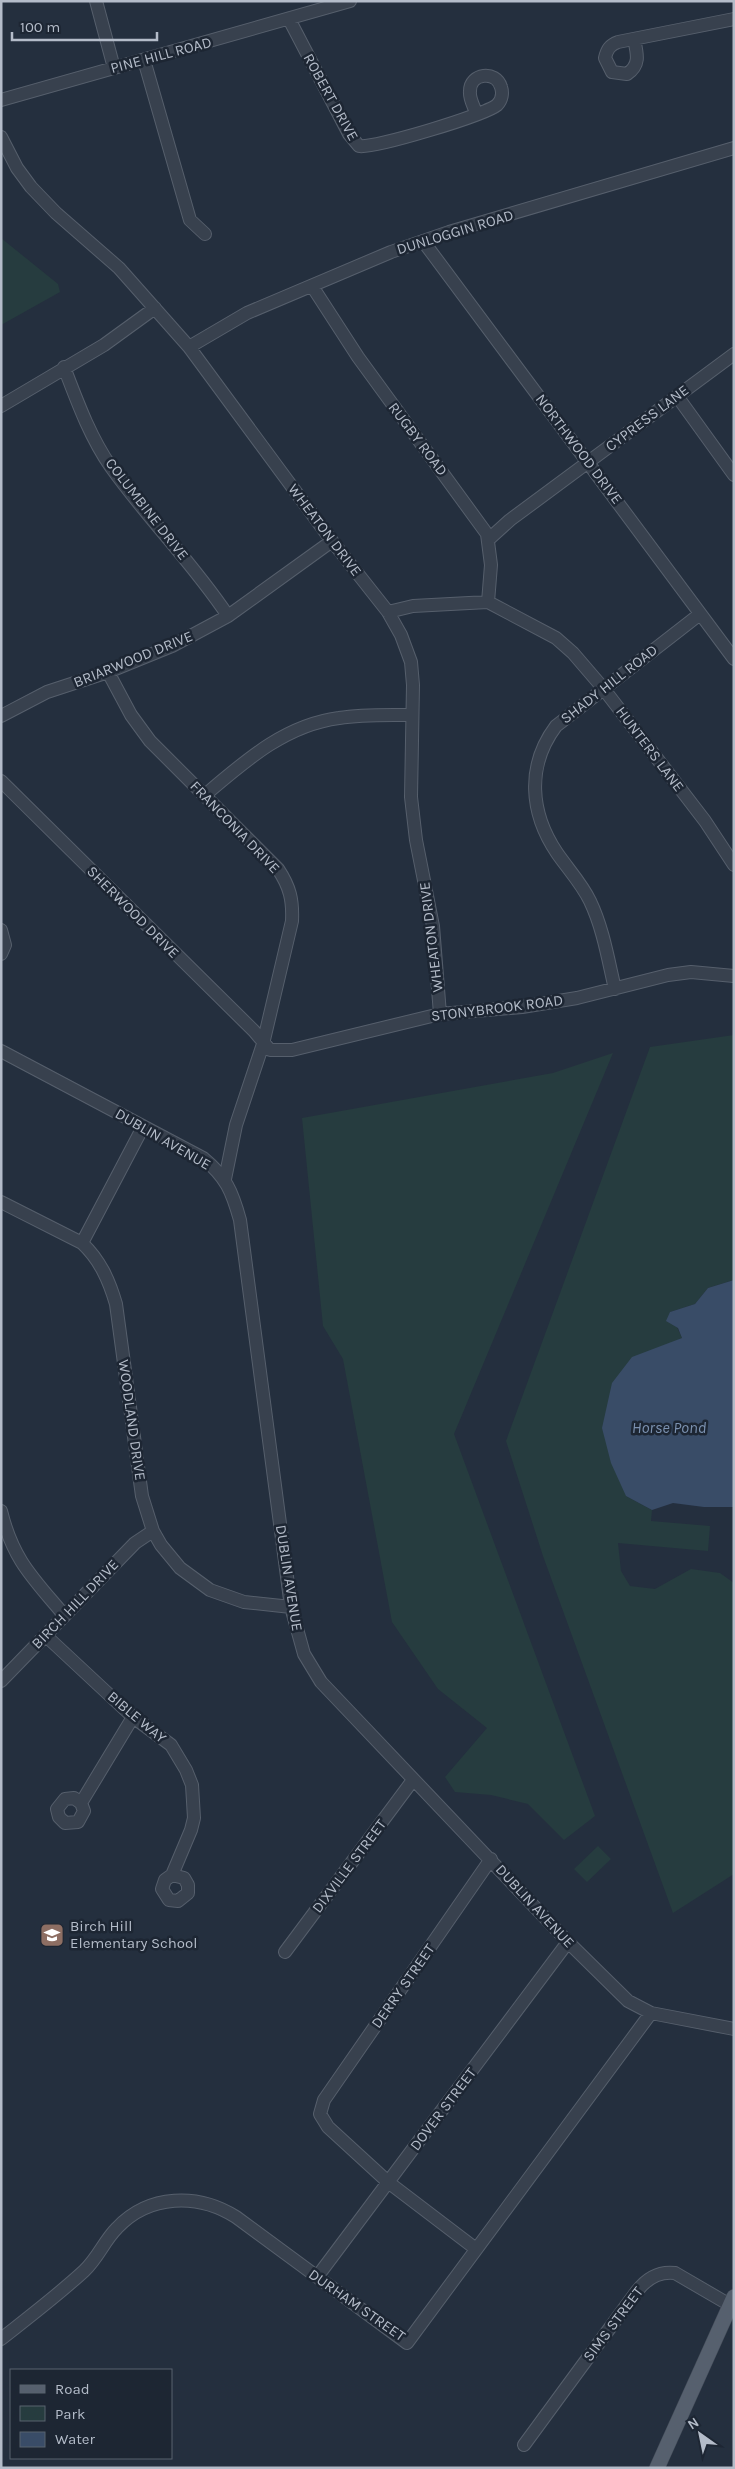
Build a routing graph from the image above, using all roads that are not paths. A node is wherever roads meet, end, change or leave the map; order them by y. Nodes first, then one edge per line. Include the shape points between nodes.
1 (96, 1) edge
2 (350, 1) edge
3 (734, 19) edge
4 (288, 20) junction
5 (634, 39) dead end
6 (144, 60) junction
7 (114, 68) junction
8 (1, 100) edge
9 (476, 113) dead end
10 (1, 137) edge
11 (734, 148) edge
12 (204, 234) dead end
13 (423, 241) junction
14 (312, 286) junction
15 (155, 308) junction
16 (190, 347) junction
17 (734, 354) edge
18 (64, 367) junction
19 (677, 396) junction
20 (1, 406) edge
21 (589, 461) junction
22 (734, 475) edge
23 (489, 539) junction
24 (332, 541) junction
25 (488, 602) junction
26 (388, 612) junction
27 (700, 614) junction
28 (228, 616) junction
29 (734, 659) edge
30 (108, 672) junction
31 (603, 688) junction
32 (412, 715) junction
33 (1, 716) edge
34 (1, 781) edge
35 (205, 795) junction
36 (734, 865) edge
37 (1, 930) edge
38 (1, 954) edge
39 (734, 976) edge
40 (615, 989) junction
41 (440, 1014) junction
42 (263, 1044) junction
43 (1, 1051) edge
44 (143, 1127) junction
45 (225, 1179) junction
46 (1, 1202) edge
47 (82, 1243) junction
48 (1, 1511) edge
49 (153, 1531) junction
50 (291, 1608) junction
51 (64, 1615) junction
52 (45, 1635) junction
53 (1, 1681) edge
54 (133, 1717) junction
55 (413, 1780) junction
56 (82, 1803) dead end
57 (491, 1859) junction
58 (172, 1875) dead end
59 (568, 1942) junction
60 (285, 1952) dead end
61 (652, 2013) junction
62 (734, 2029) edge
63 (388, 2182) junction
64 (476, 2250) junction
65 (317, 2276) junction
66 (732, 2301) edge
67 (1, 2339) edge
68 (524, 2445) dead end
69 (657, 2468) edge

1 - 7 street
2 - 4 street, PINE HILL ROAD
3 - 5 street
4 - 6 street, PINE HILL ROAD
4 - 9 street, ROBERT DRIVE via 349,134 359,146 374,146
6 - 7 street, PINE HILL ROAD
6 - 12 street via 190,220
7 - 8 street, PINE HILL ROAD
10 - 15 street, WHEATON DRIVE via 17,168 32,187 56,213 119,268
11 - 13 street, DUNLOGGIN ROAD
13 - 14 street, DUNLOGGIN ROAD
13 - 21 street, NORTHWOOD DRIVE
14 - 16 street, DUNLOGGIN ROAD via 247,312
14 - 23 street, RUGBY ROAD via 358,358 478,519
15 - 16 street, WHEATON DRIVE
15 - 18 street
16 - 24 street, WHEATON DRIVE
17 - 19 street, CYPRESS LANE
18 - 20 street
18 - 28 street, COLUMBINE DRIVE via 84,419 110,466 204,580
19 - 21 street, CYPRESS LANE
19 - 22 street
21 - 23 street, CYPRESS LANE
21 - 27 street, NORTHWOOD DRIVE
23 - 25 street, RUGBY ROAD
24 - 26 street, WHEATON DRIVE
24 - 28 street, BRIARWOOD DRIVE
25 - 26 street via 413,606
25 - 31 street, HUNTERS LANE via 556,638
26 - 32 street, WHEATON DRIVE via 411,662
27 - 29 street, NORTHWOOD DRIVE
27 - 31 street, SHADY HILL ROAD
28 - 30 street, BRIARWOOD DRIVE via 172,646
30 - 33 street, BRIARWOOD DRIVE via 47,692
30 - 35 street, FRANCONIA DRIVE via 130,715 150,741
31 - 36 street, HUNTERS LANE via 705,820
31 - 40 street, SHADY HILL ROAD via 549,735 539,756 534,790 537,812 545,833 583,889 598,921
32 - 35 street via 339,718 297,730 247,759
32 - 41 street, WHEATON DRIVE via 411,797 433,926
34 - 42 street, SHERWOOD DRIVE via 254,1030
35 - 42 street, FRANCONIA DRIVE via 278,869 289,886 292,922
37 - 38 street via 5,945
39 - 40 street, STONYBROOK ROAD via 692,972 668,974
40 - 41 street, STONYBROOK ROAD via 522,1007
41 - 42 street, STONYBROOK ROAD via 292,1050 270,1050
42 - 45 street, FRANCONIA DRIVE via 236,1125
43 - 44 street, DUBLIN AVENUE
44 - 45 street, DUBLIN AVENUE via 202,1158
44 - 47 street
45 - 50 street, DUBLIN AVENUE via 240,1220
46 - 47 street, WOODLAND DRIVE
47 - 49 street, WOODLAND DRIVE via 101,1265 116,1304 138,1472
48 - 51 street via 6,1532 19,1560
49 - 50 street, WOODLAND DRIVE via 170,1558 200,1584 235,1599
49 - 51 street, BIRCH HILL DRIVE via 134,1543
50 - 55 street, DUBLIN AVENUE via 299,1641 312,1669
51 - 52 street, BIRCH HILL DRIVE
52 - 53 street, BIRCH HILL DRIVE
52 - 54 street, BIBLE WAY
54 - 56 street
54 - 58 street, BIBLE WAY via 171,1745 192,1785 194,1818
55 - 57 street, DUBLIN AVENUE
55 - 60 street, DIXVILLE STREET
57 - 59 street, DUBLIN AVENUE
57 - 63 street, DERRY STREET via 324,2100 320,2114 328,2127
59 - 61 street, DUBLIN AVENUE via 628,2001
59 - 63 street, DOVER STREET
61 - 62 street, DUBLIN AVENUE
61 - 64 street, DURHAM STREET
63 - 64 street
63 - 65 street, DOVER STREET
64 - 65 street, DURHAM STREET via 407,2343
65 - 67 street, DURHAM STREET via 219,2207 185,2200 162,2202 139,2210 118,2227 86,2269
66 - 68 street, SIMS STREET via 675,2273 651,2277 637,2291
66 - 69 main road

